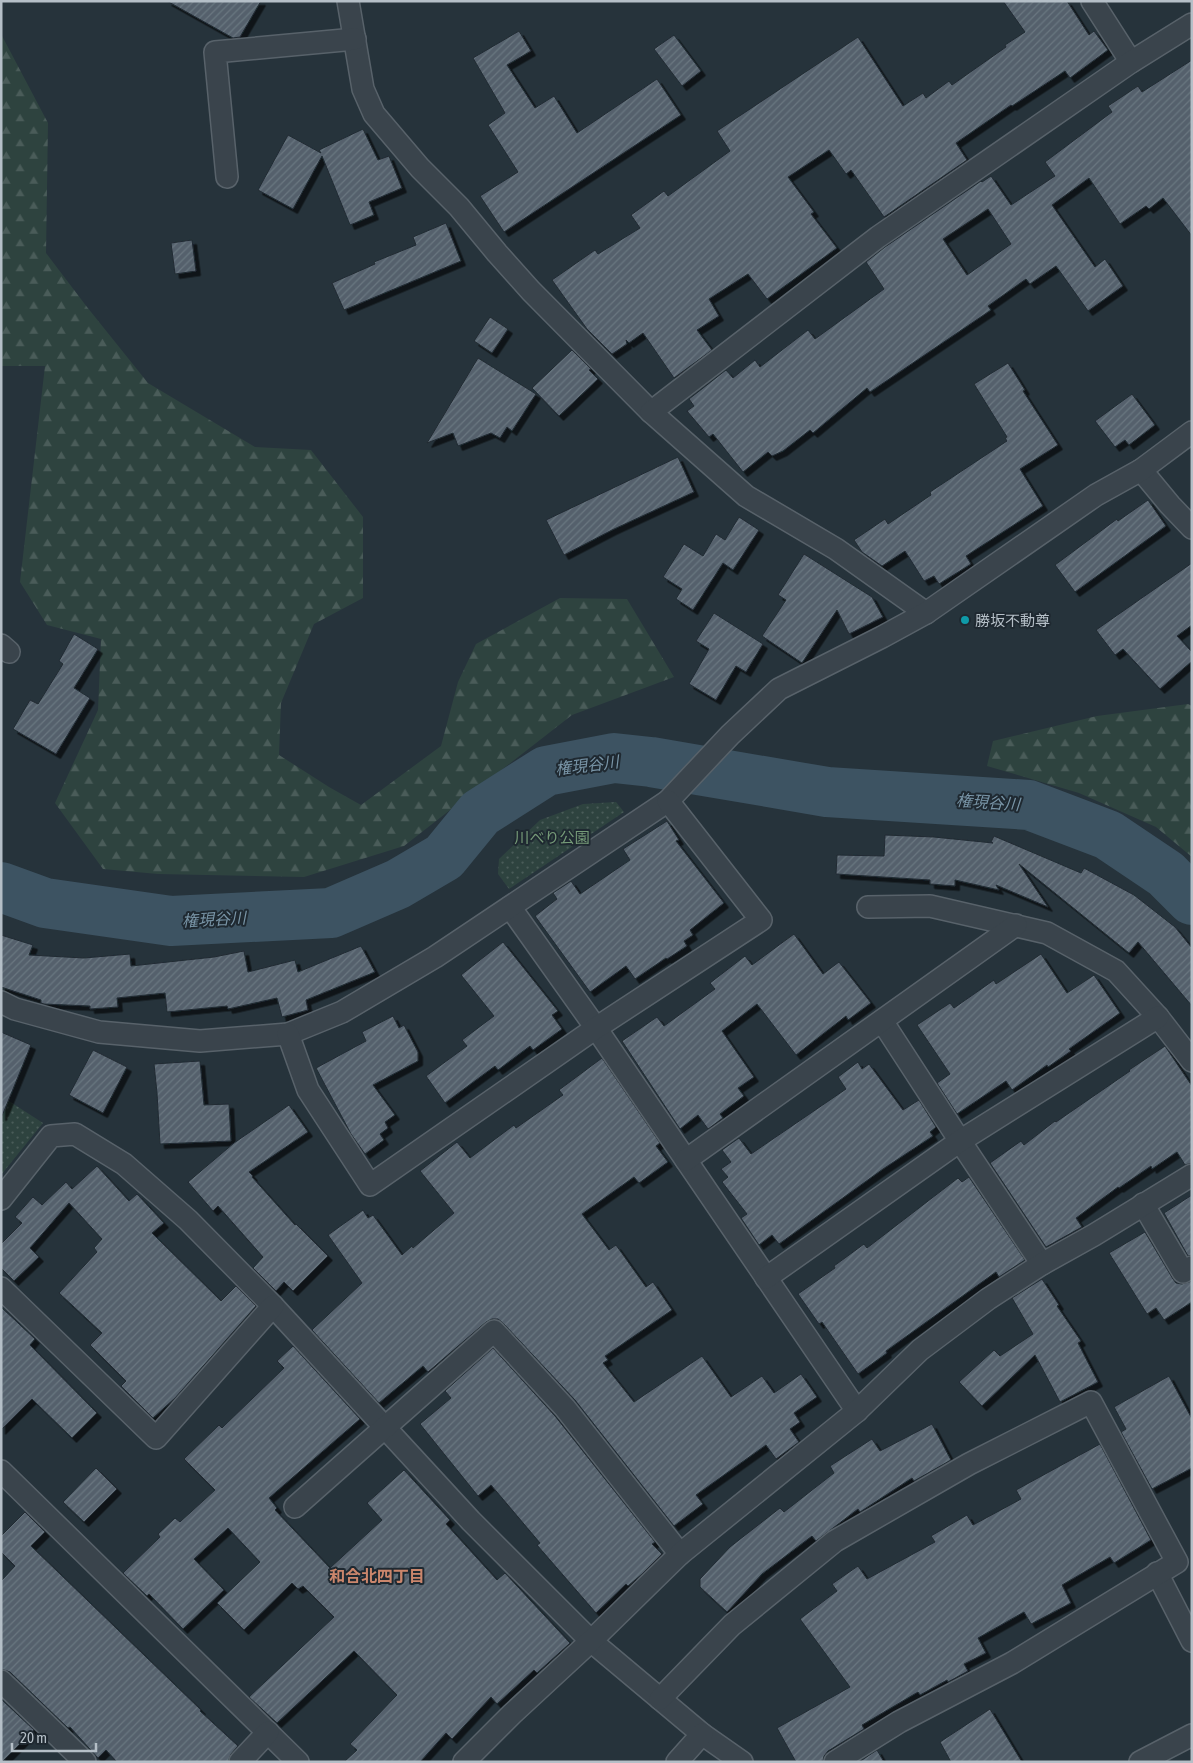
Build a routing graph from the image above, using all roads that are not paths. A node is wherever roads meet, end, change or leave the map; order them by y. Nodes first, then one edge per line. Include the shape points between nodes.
1 (348, 1) edge
2 (1092, 1) edge
3 (1192, 24) edge
4 (355, 39) junction
5 (1131, 62) junction
6 (227, 177) dead end
7 (651, 412) junction
8 (1192, 432) edge
9 (1141, 470) junction
10 (1192, 528) edge
11 (926, 612) junction
12 (675, 793) junction
13 (510, 907) junction
14 (868, 907) dead end
15 (1016, 925) junction
16 (1, 1002) edge
17 (1158, 1017) junction
18 (882, 1021) junction
19 (596, 1028) junction
20 (288, 1034) junction
21 (1192, 1061) edge
22 (960, 1141) junction
23 (686, 1160) junction
24 (1192, 1175) edge
25 (1, 1199) edge
26 (1143, 1204) junction
27 (1042, 1264) junction
28 (1192, 1267) edge
29 (766, 1278) junction
30 (1, 1288) edge
31 (273, 1306) junction
32 (857, 1412) junction
33 (385, 1426) junction
34 (1, 1471) edge
35 (295, 1507) dead end
36 (680, 1554) junction
37 (1157, 1573) junction
38 (591, 1641) junction
39 (1192, 1641) edge
40 (1, 1681) edge
41 (660, 1699) junction
42 (268, 1732) junction
43 (702, 1734) junction
44 (1192, 1735) edge
45 (85, 1762) edge
46 (240, 1762) edge
47 (298, 1762) edge
48 (464, 1762) edge
49 (677, 1762) edge
50 (742, 1762) edge
51 (835, 1762) edge
52 (1140, 1762) edge

1 - 4 street
2 - 5 street
3 - 5 street
4 - 6 street via 215,52
4 - 7 street via 363,89 374,114 532,292
5 - 7 street via 878,237
7 - 11 street via 746,496 836,549
8 - 9 street
9 - 10 street
9 - 11 street via 1096,495
11 - 12 street via 779,689
12 - 13 street
12 - 19 street via 762,920
13 - 19 street
13 - 20 street via 436,957 342,1012
14 - 15 street via 930,906
15 - 17 street via 1047,933 1116,971
15 - 18 street
16 - 20 street via 15,1009 99,1032 200,1040
17 - 21 street
17 - 22 street
18 - 22 street
18 - 23 street
19 - 20 street via 370,1185 308,1090
19 - 23 street
22 - 27 street
22 - 29 street
23 - 29 street
24 - 26 street
25 - 31 street via 51,1136 75,1134 124,1164 188,1220
26 - 27 street
26 - 28 street via 1183,1272
27 - 32 street via 988,1299 920,1350
29 - 32 street
30 - 31 street via 156,1438
31 - 33 street
32 - 36 street
33 - 35 street
33 - 36 street via 494,1331 565,1408
33 - 38 street via 471,1521
34 - 42 street
36 - 38 street
37 - 39 street
37 - 41 street via 1177,1562 1090,1402 969,1464 835,1541 732,1625
37 - 51 street via 1012,1663 900,1722
38 - 41 street
38 - 48 street
40 - 45 street
41 - 43 street
42 - 46 street
42 - 47 street
43 - 49 street
43 - 50 street
44 - 52 street

